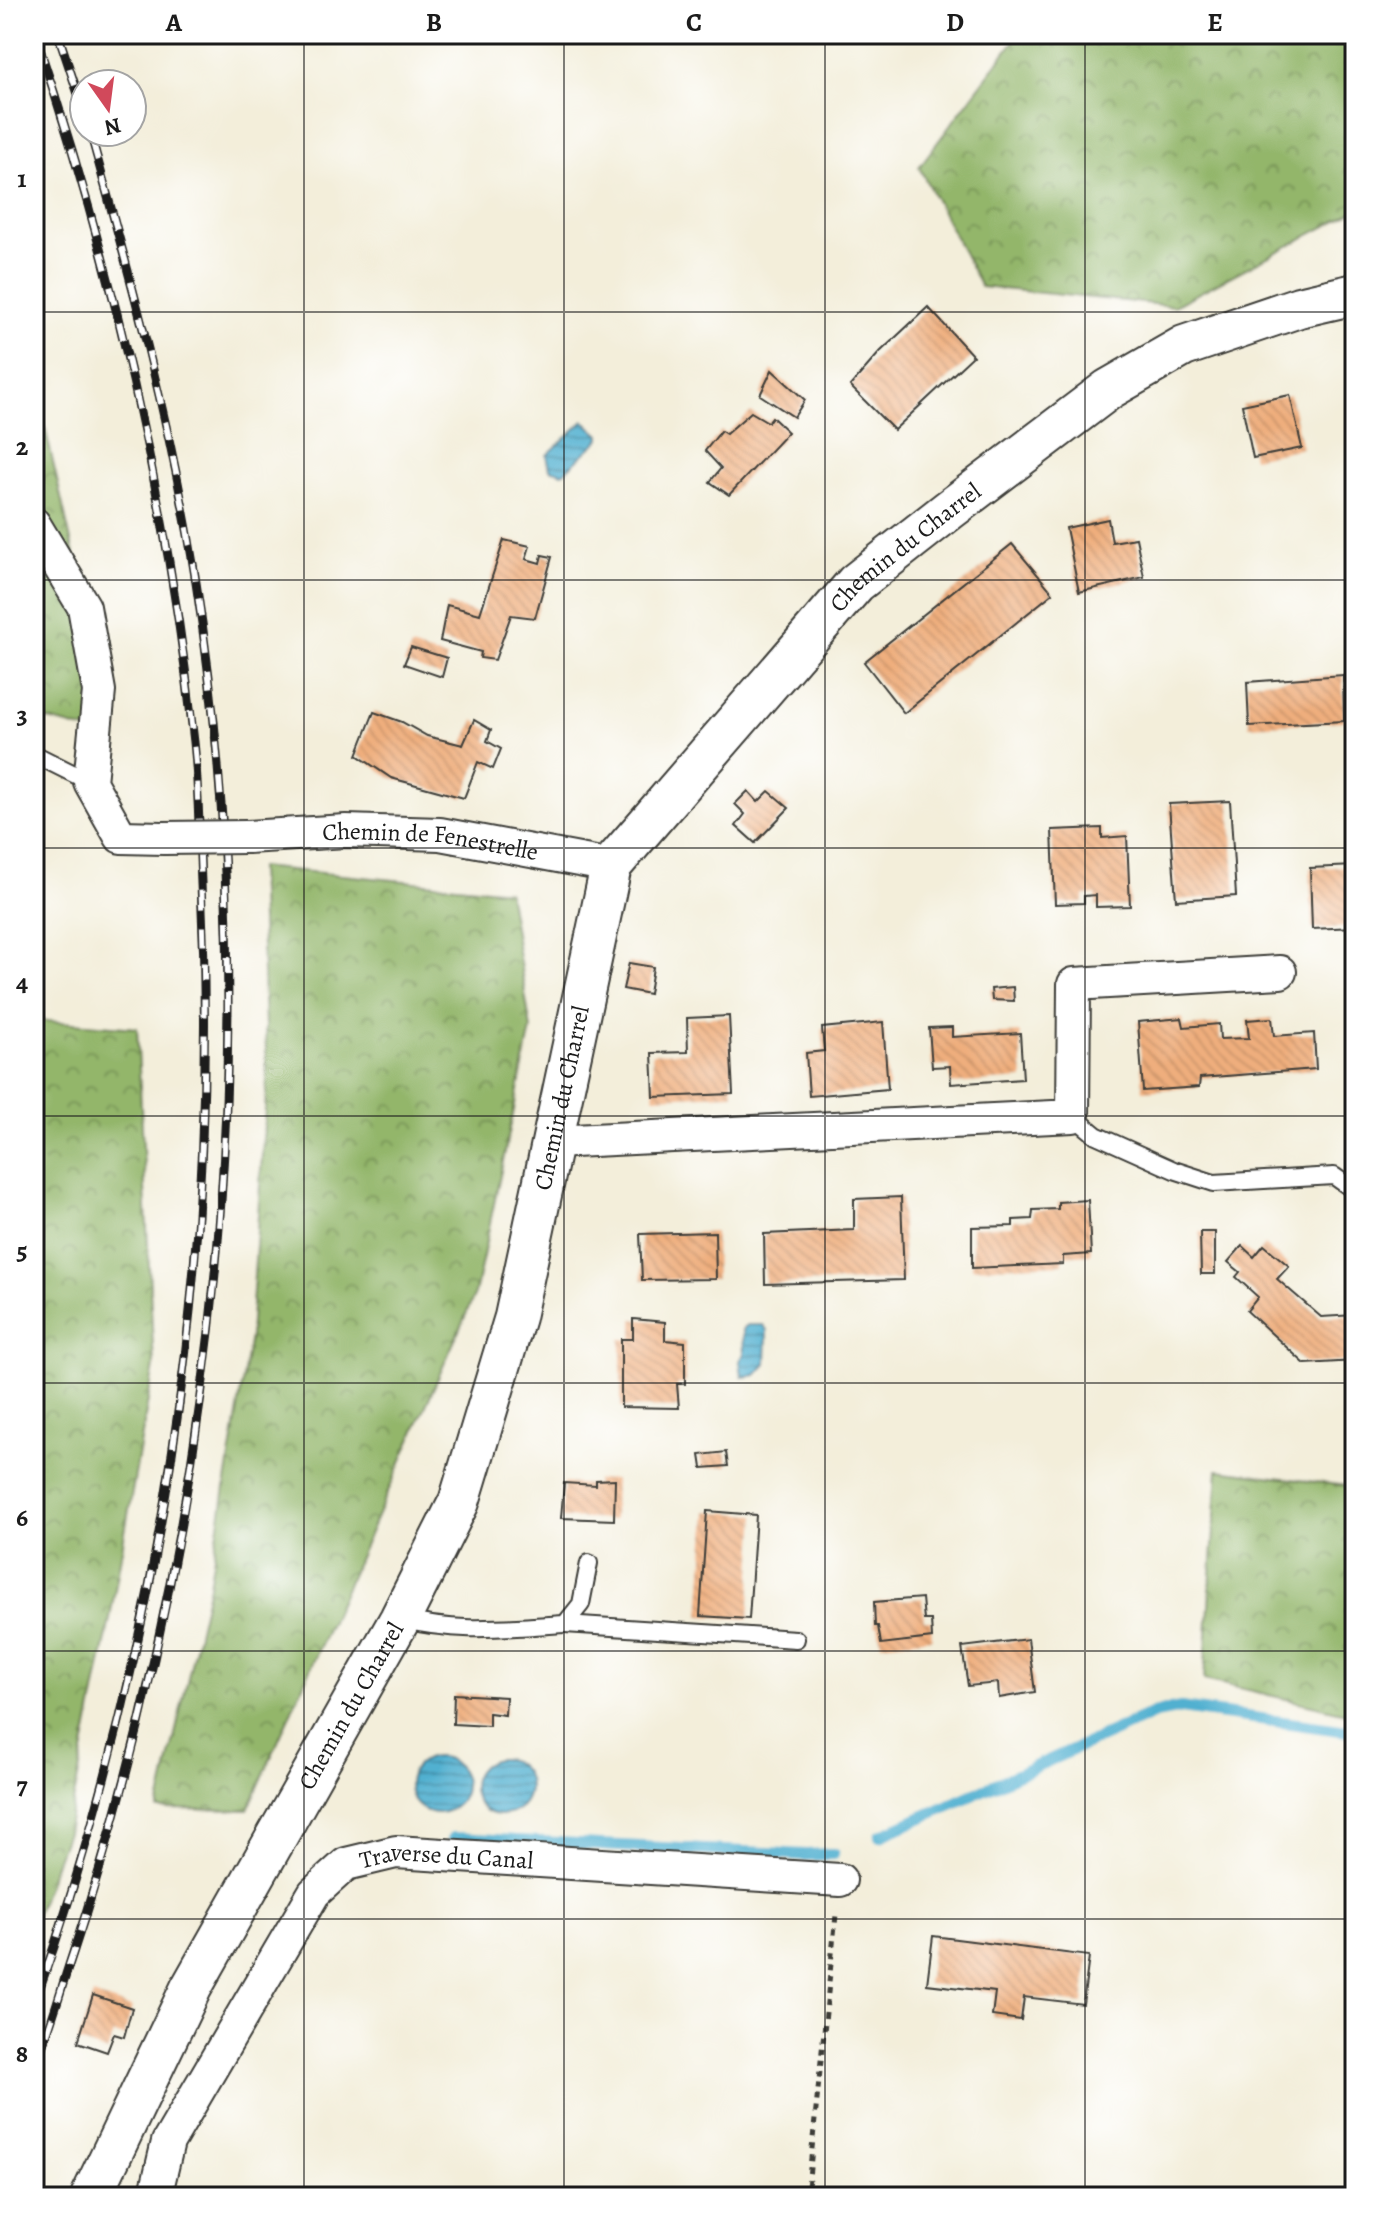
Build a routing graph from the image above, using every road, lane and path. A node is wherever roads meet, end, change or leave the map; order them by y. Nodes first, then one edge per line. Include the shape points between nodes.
1 (1355, 294) edge
2 (34, 524) edge
3 (34, 754) edge
4 (90, 782) junction
5 (611, 866) junction
6 (1280, 972) dead end
7 (1073, 1116) junction
8 (553, 1142) junction
9 (1355, 1191) edge
10 (589, 1563) dead end
11 (400, 1619) junction
12 (565, 1624) junction
13 (796, 1639) dead end
14 (840, 1880) joint
15 (94, 2195) edge
16 (155, 2197) edge
17 (807, 2197) edge

1 - 5 street, Chemin du Charrel via 1184,346 1109,389 949,510 856,583
2 - 4 street via 84,607 99,691
3 - 4 lane
4 - 5 street, Chemin de Fenestrelle, bridge via 121,837 440,834
5 - 8 street, Chemin du Charrel
6 - 7 street via 1074,984
7 - 8 street
7 - 9 lane via 1096,1135 1214,1183 1334,1176
8 - 11 street, Chemin du Charrel via 515,1317 459,1502
10 - 12 lane via 581,1604
11 - 12 lane via 434,1628
11 - 15 street, Chemin du Charrel via 191,1988
12 - 13 lane
14 - 16 street, Traverse du Canal via 396,1852 346,1864 314,1893 168,2142
14 - 17 path

